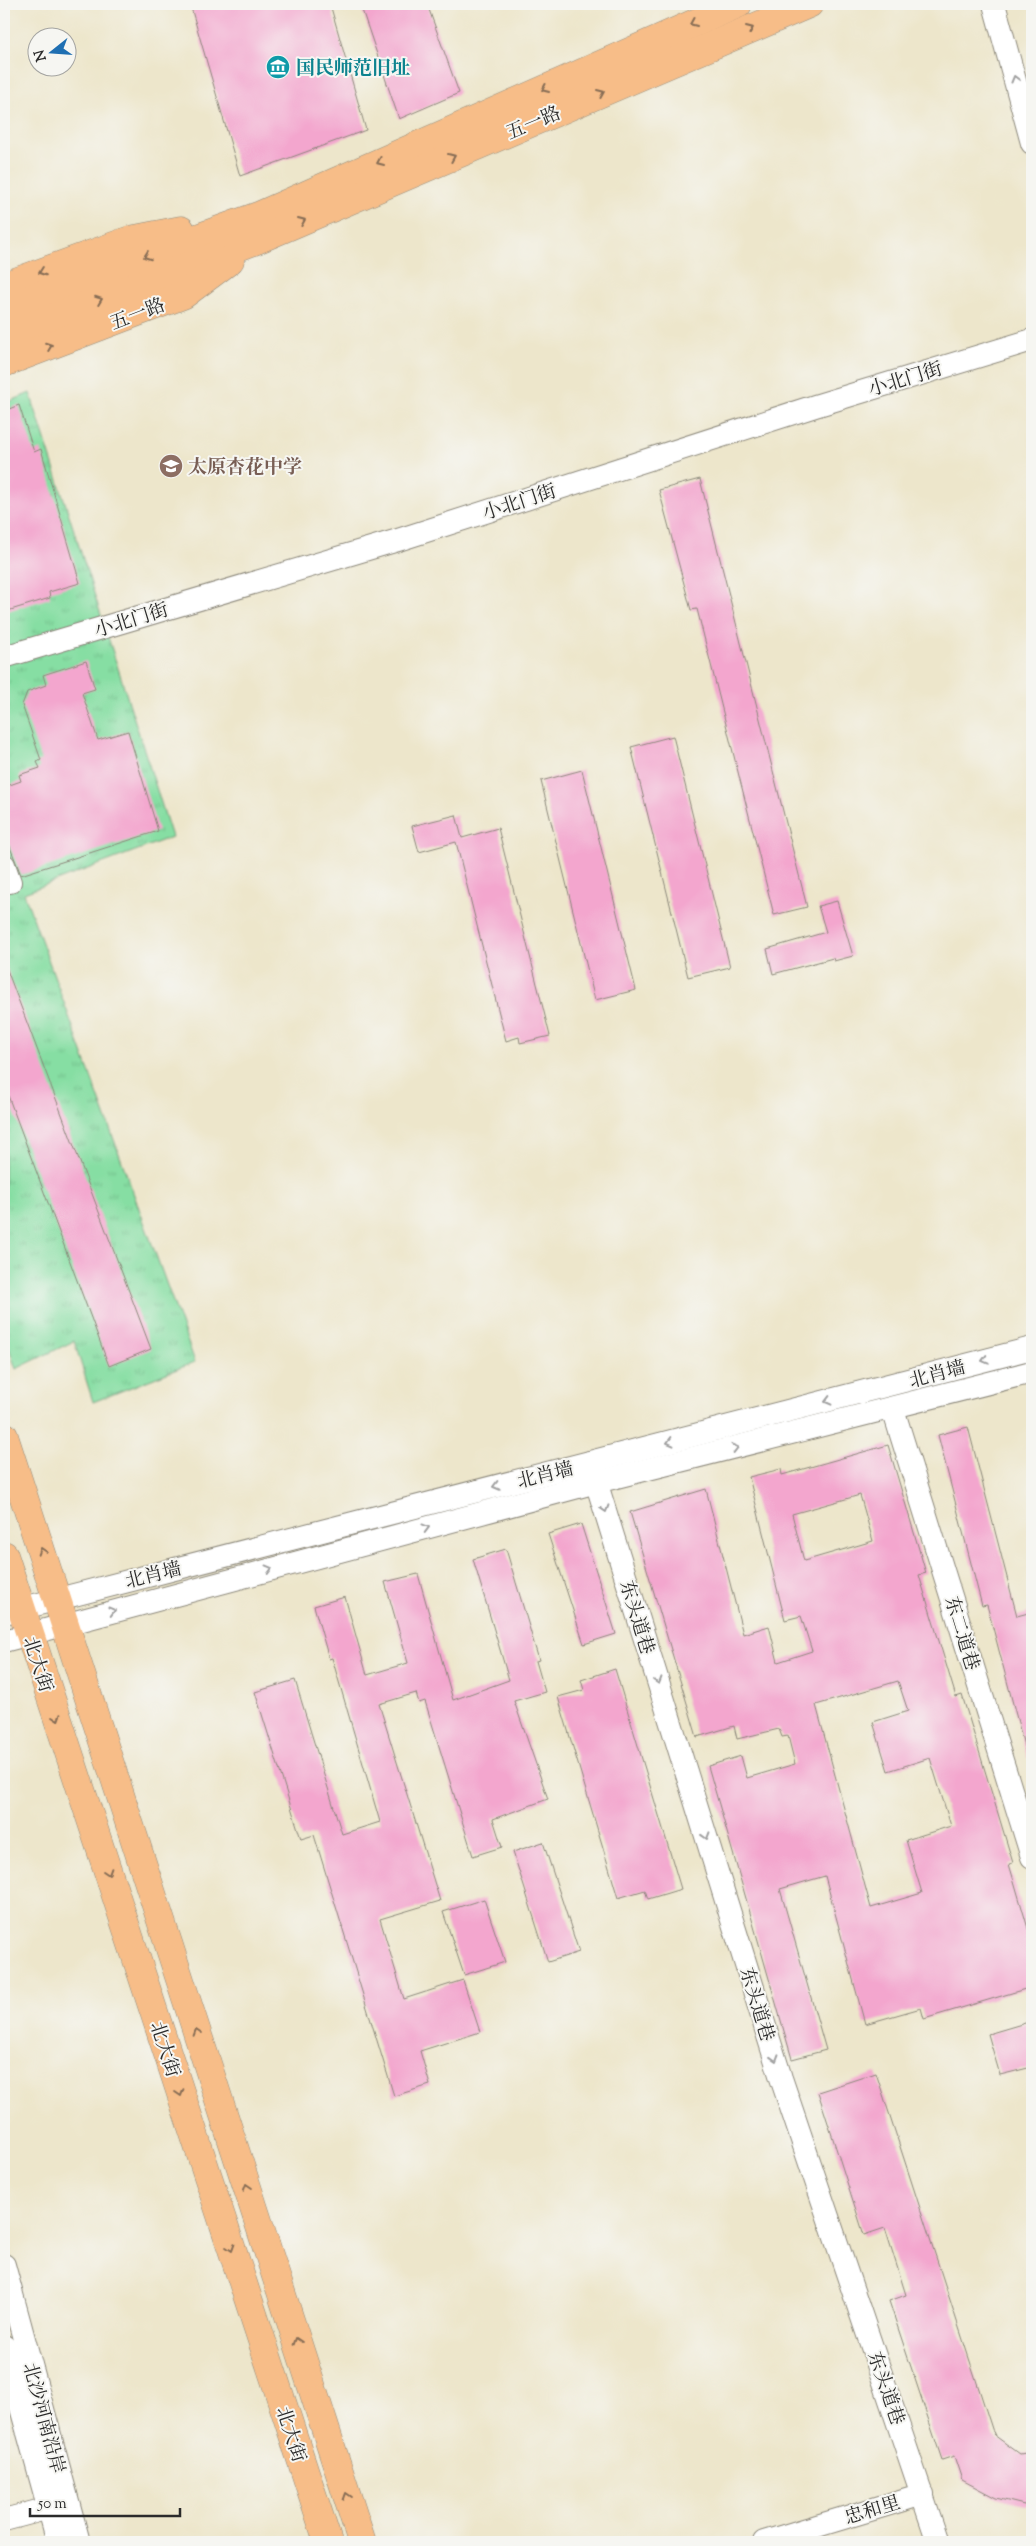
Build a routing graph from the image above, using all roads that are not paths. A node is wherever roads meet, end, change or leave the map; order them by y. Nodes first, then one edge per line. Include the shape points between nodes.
1 (738, 4) edge
2 (809, 4) edge
3 (994, 4) edge
4 (1032, 142) edge
5 (258, 228) junction
6 (4, 286) edge
7 (4, 308) edge
8 (4, 336) edge
9 (1032, 340) edge
10 (4, 363) edge
11 (4, 657) edge
12 (1032, 1348) edge
13 (1032, 1372) edge
14 (898, 1408) junction
15 (4, 1436) edge
16 (594, 1472) junction
17 (4, 1555) edge
18 (12, 1610) edge
19 (61, 1610) junction
20 (16, 1637) edge
21 (1032, 1821) edge
22 (1032, 1857) edge
23 (4, 2265) edge
24 (14, 2304) junction
25 (4, 2346) edge
26 (19, 2402) junction
27 (923, 2494) junction
28 (44, 2500) junction
29 (4, 2504) edge
30 (4, 2520) edge
31 (58, 2542) edge
32 (79, 2542) edge
33 (328, 2542) edge
34 (362, 2542) edge
35 (764, 2542) edge
36 (938, 2542) edge

1 -> 5 main road, 五一路
5 -> 2 main road, 五一路
4 -> 3 street
5 -> 6 main road, 五一路 via 130,240
5 -> 7 main road, 五一路
8 -> 5 main road, 五一路
10 -> 5 main road, 五一路 via 183,295
9 - 11 street, 小北门街 via 750,426 398,540
12 -> 16 street, 北肖墙
13 - 14 street
16 -> 14 street
14 - 21 street, 东二道巷
14 - 22 street, 东二道巷
19 -> 15 main road
16 - 19 street, 北肖墙
16 -> 27 street, 东头道巷 via 781,2078
17 - 18 main road, 北大街
18 - 19 street
18 - 20 main road, 北大街
19 - 20 street
34 -> 19 main road
20 -> 33 main road, 北大街
23 - 24 street, 北沙河南沿岸
24 - 26 street
24 - 28 street, 北沙河南沿岸
25 - 26 street, 北沙河南沿岸
26 - 28 street, 北沙河南沿岸
27 - 35 street, 忠和里
27 - 36 street, 东头道巷
28 - 29 street
28 - 30 street
28 - 31 street, 北沙河南沿岸
28 - 32 street, 北沙河南沿岸

